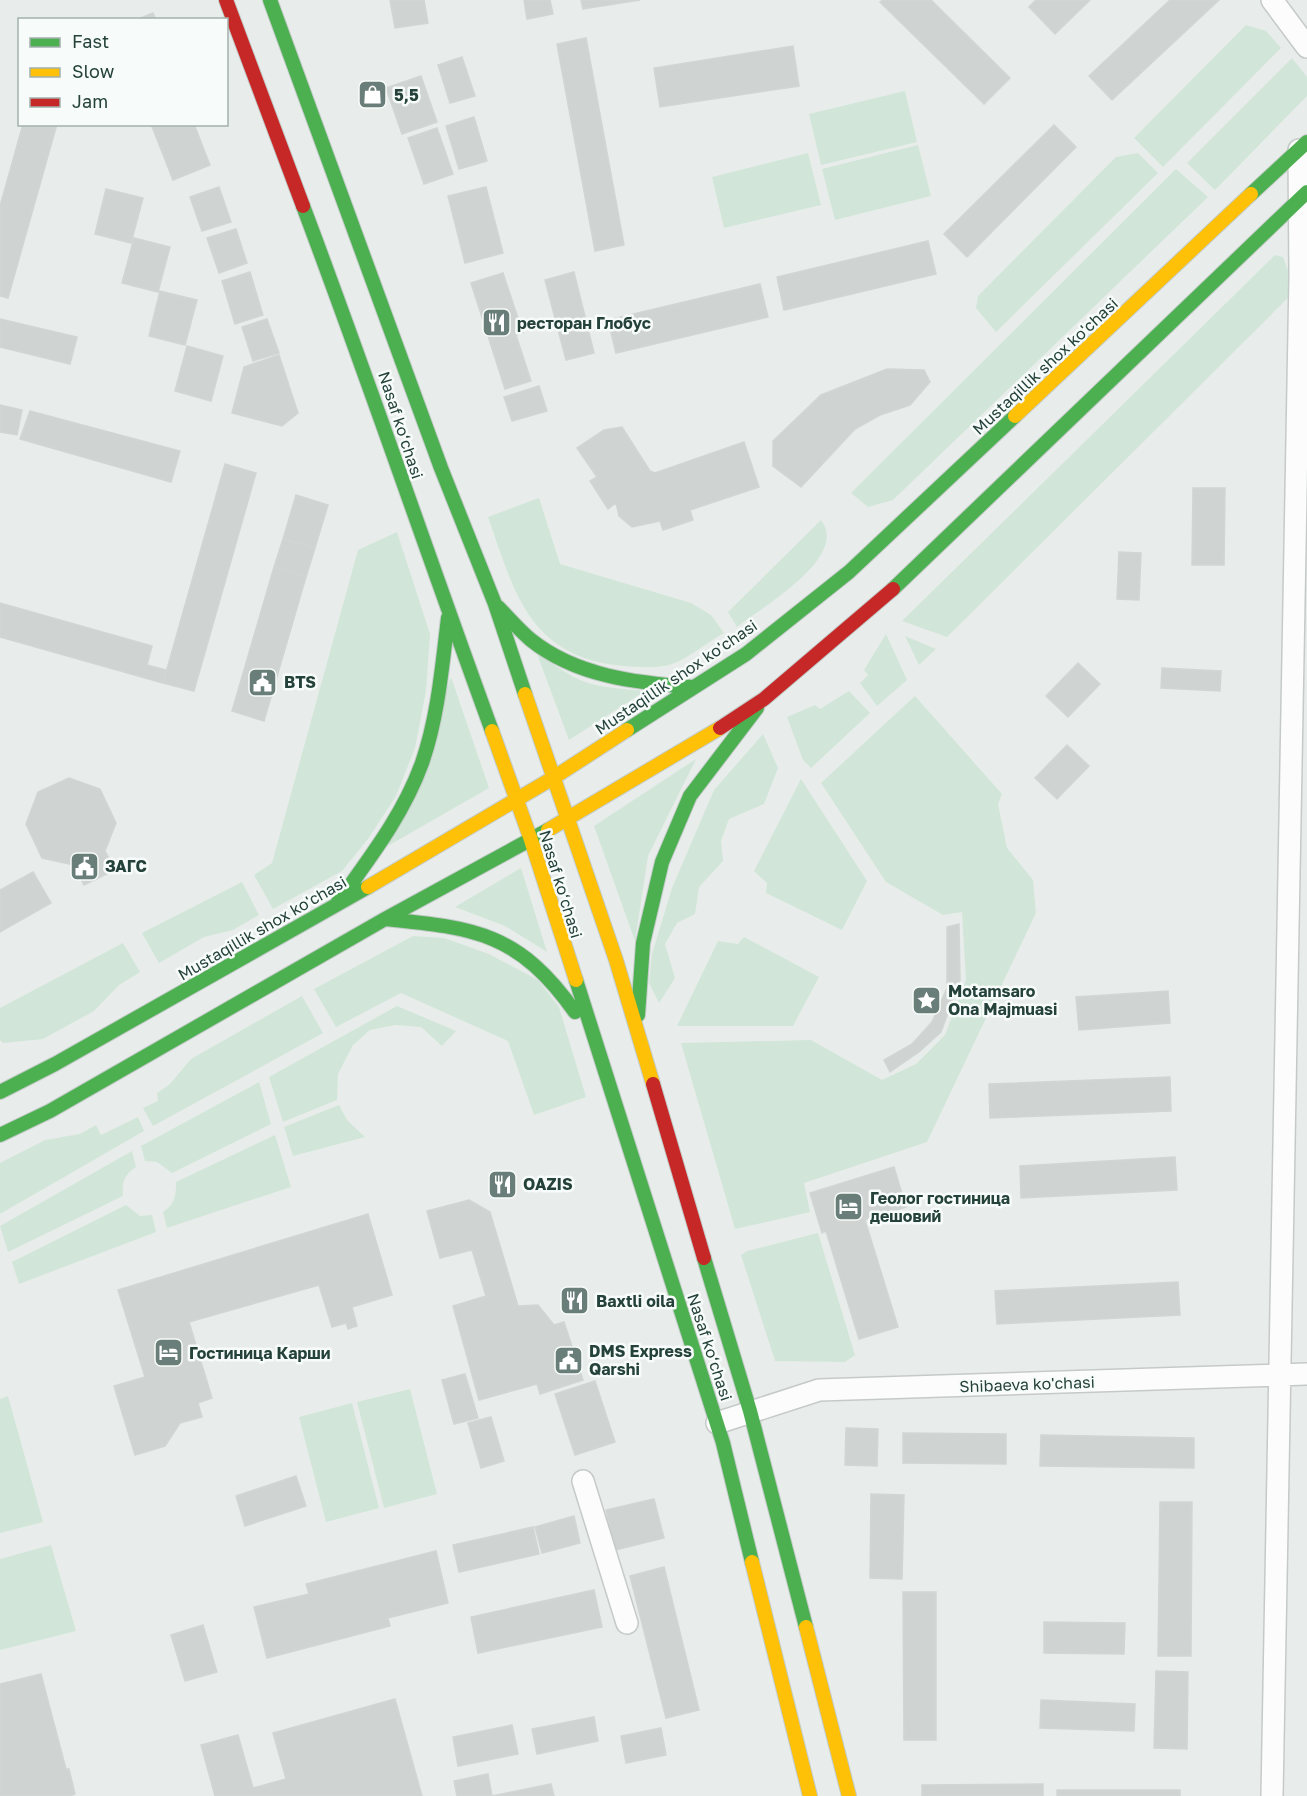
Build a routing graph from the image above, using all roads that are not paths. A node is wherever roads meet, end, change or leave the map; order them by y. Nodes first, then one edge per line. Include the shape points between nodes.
1 (226, 0) edge
2 (270, 0) edge
3 (1272, 0) edge
4 (1307, 47) edge
5 (1303, 146) edge
6 (1303, 196) edge
7 (432, 473) junction
8 (404, 489) junction
9 (495, 604) junction
10 (448, 613) junction
11 (692, 687) junction
12 (764, 699) junction
13 (553, 778) junction
14 (515, 799) junction
15 (567, 818) junction
16 (531, 840) junction
17 (335, 906) junction
18 (386, 919) junction
19 (637, 1035) junction
20 (593, 1039) junction
21 (0, 1092) edge
22 (0, 1135) edge
23 (1307, 1374) edge
24 (1281, 1375) junction
25 (750, 1411) junction
26 (717, 1423) junction
27 (583, 1481) dead end
28 (627, 1623) dead end
29 (810, 1796) edge
30 (849, 1796) edge
31 (1272, 1796) edge

1 - 8 main road, Nasaf ko‘chasi via 375,397
2 - 7 main road, Nasaf ko‘chasi
3 - 4 street
5 - 6 street
5 - 11 main road, Mustaqillik shox ko'chasi via 849,572 746,654
6 - 12 main road via 879,602
6 - 24 street
7 - 8 main road
7 - 9 main road, Nasaf ko‘chasi
8 - 10 main road, Nasaf ko‘chasi
9 - 11 main road via 537,645 592,673
9 - 13 main road, Nasaf ko‘chasi
10 - 14 main road, Nasaf ko‘chasi
10 - 17 main road via 437,698 421,765 393,820
11 - 13 main road, Mustaqillik shox ko'chasi
12 - 15 main road via 692,746
12 - 19 main road via 690,796 662,862 643,943
13 - 14 main road, Mustaqillik shox ko'chasi
13 - 15 main road, Nasaf ko‘chasi
14 - 16 main road, Nasaf ko‘chasi
14 - 17 main road, Mustaqillik shox ko'chasi
15 - 16 main road
15 - 19 main road, Nasaf ko‘chasi via 616,960
16 - 18 main road
16 - 20 main road, Nasaf ko‘chasi
17 - 21 main road, Mustaqillik shox ko'chasi
18 - 20 main road via 457,926 519,950 548,973
18 - 22 main road via 60,1105
19 - 25 main road, Nasaf ko‘chasi
20 - 26 main road, Nasaf ko‘chasi
23 - 24 street, Shibaeva ko'chasi
24 - 25 street, Shibaeva ko'chasi via 819,1390
24 - 31 street
25 - 26 street, Shibaeva ko'chasi
25 - 30 main road, Nasaf ko‘chasi
26 - 29 main road, Nasaf ko‘chasi
27 - 28 street

